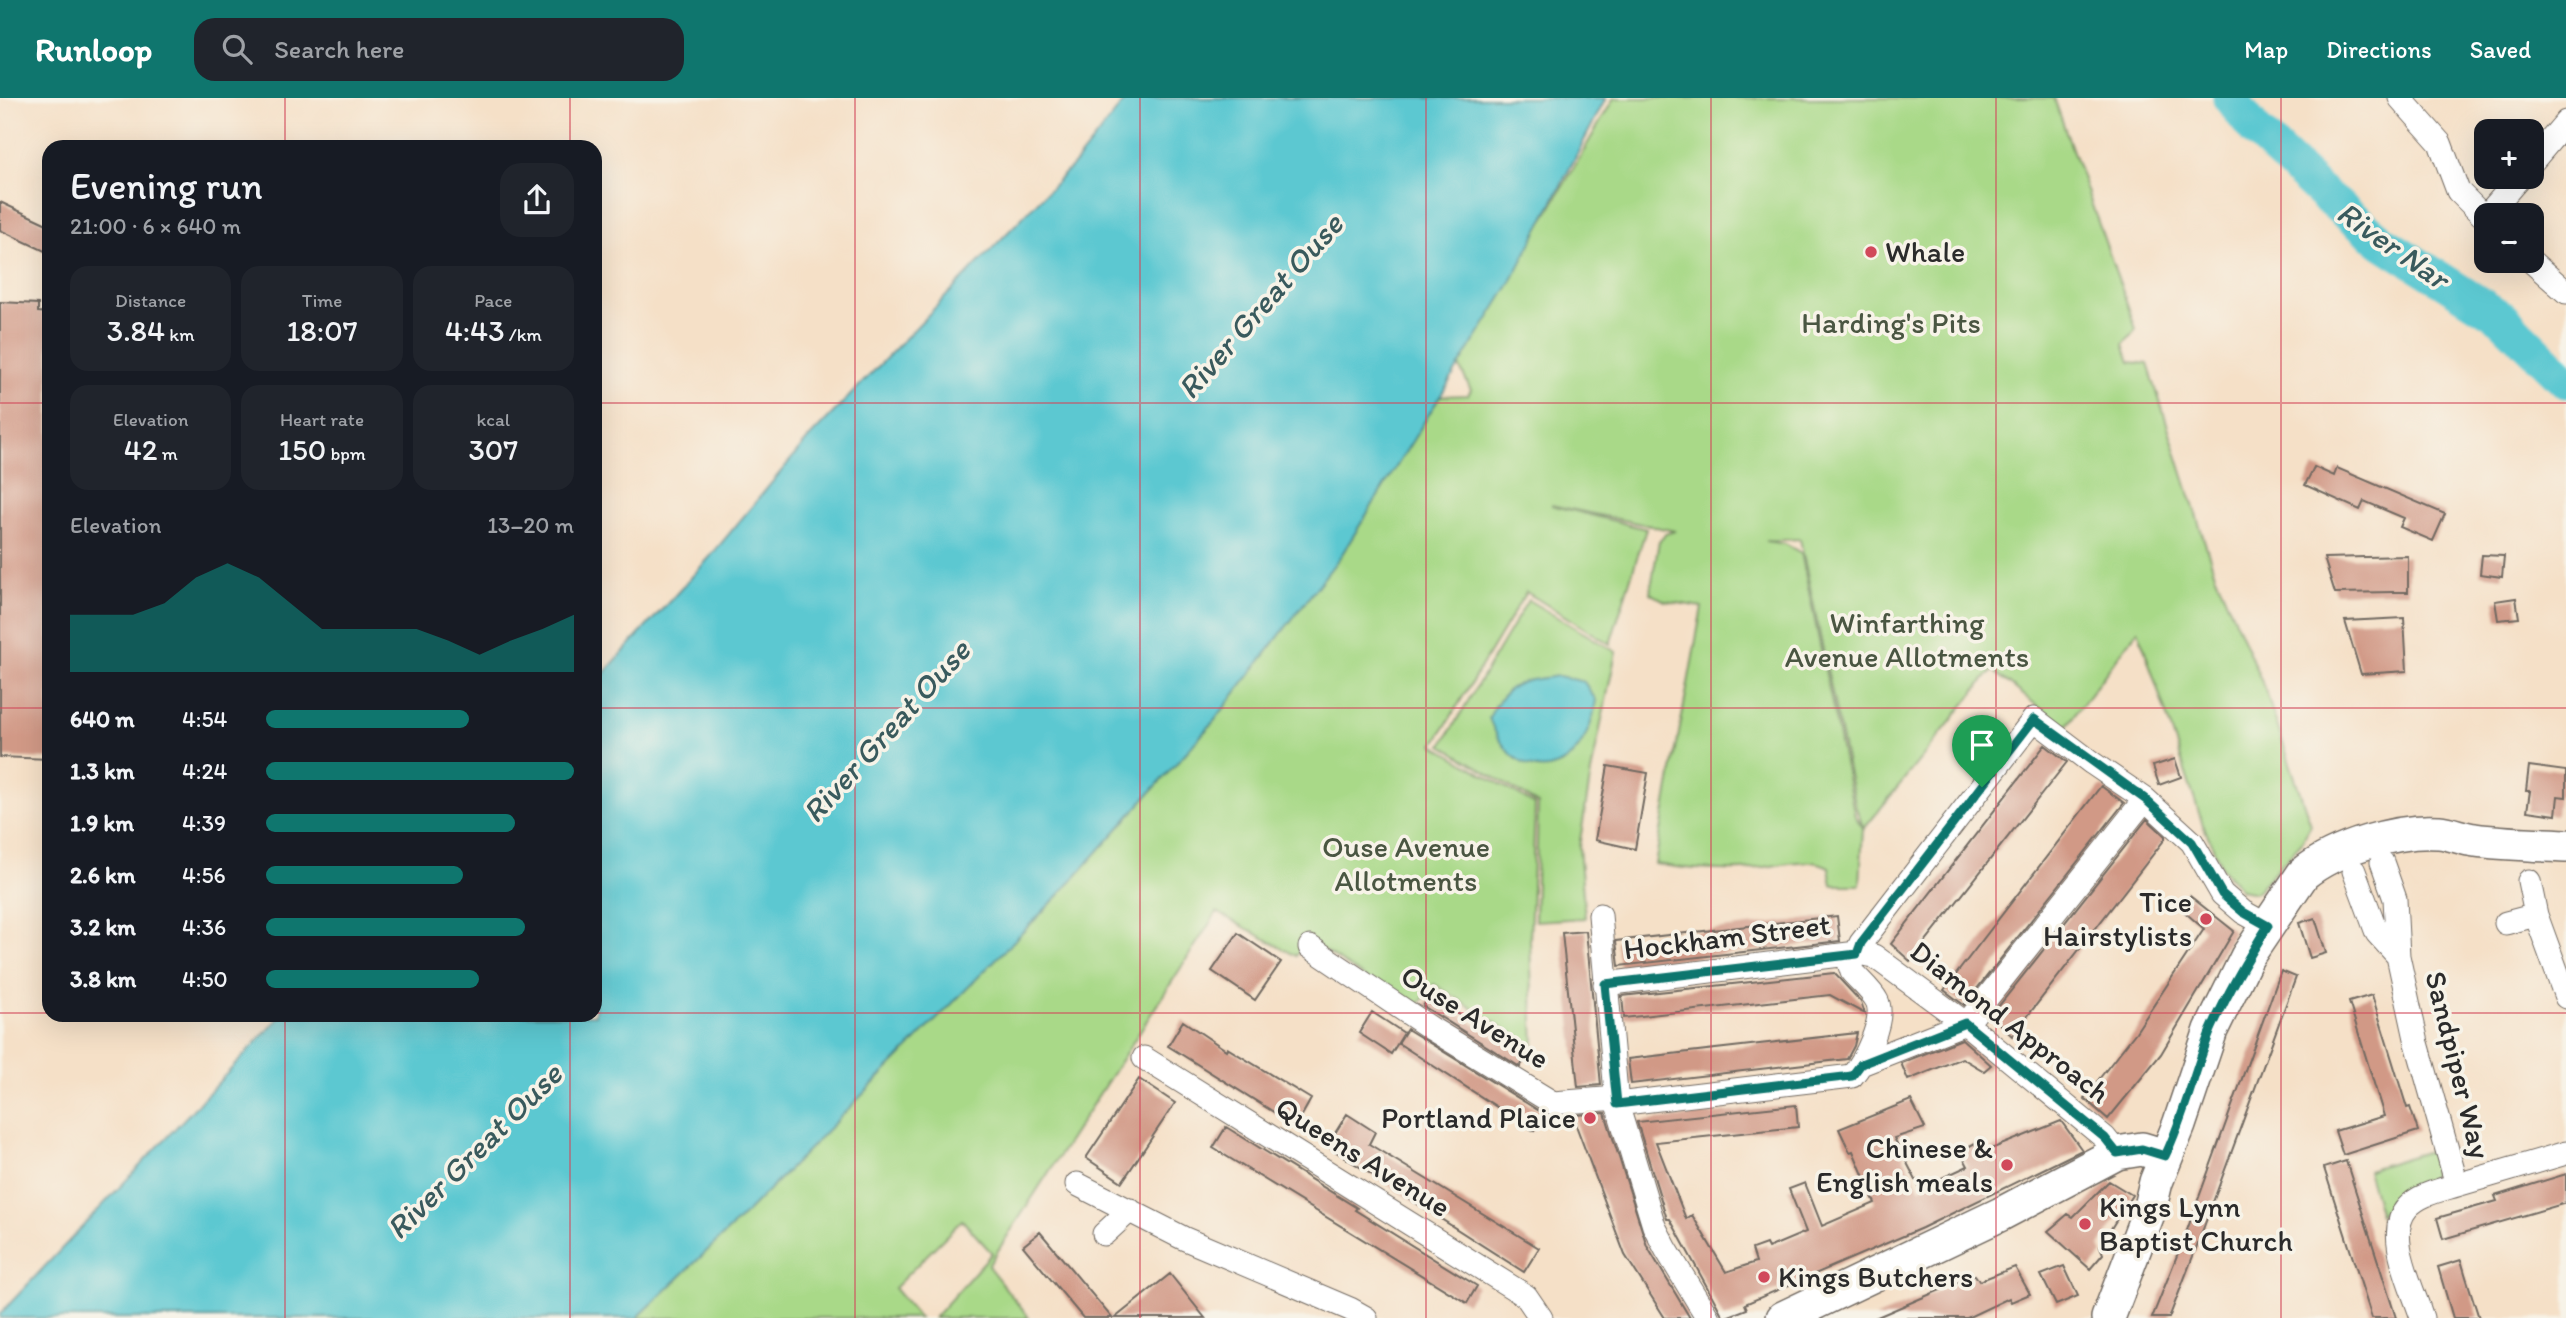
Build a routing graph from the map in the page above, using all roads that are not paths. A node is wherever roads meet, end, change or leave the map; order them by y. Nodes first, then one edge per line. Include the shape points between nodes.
1 (2400, 98) edge
2 (2566, 122) edge
3 (2544, 148) edge
4 (2510, 189) edge
5 (2498, 203) edge
6 (2474, 206) edge
7 (2544, 273) edge
8 (2566, 292) edge
9 (2145, 799) junction
10 (2474, 840) junction
11 (2563, 846) edge
12 (2368, 867) junction
13 (2529, 881) dead end
14 (1600, 915) dead end
15 (2276, 915) junction
16 (2536, 915) junction
17 (2506, 923) dead end
18 (1310, 947) dead end
19 (1857, 954) junction
20 (1605, 984) junction
21 (2566, 997) edge
22 (1965, 1023) junction
23 (1144, 1058) dead end
24 (1861, 1064) junction
25 (1617, 1100) junction
26 (2117, 1153) junction
27 (2566, 1153) edge
28 (2165, 1156) junction
29 (1077, 1184) dead end
30 (2457, 1185) junction
31 (1130, 1210) junction
32 (1104, 1234) dead end
33 (1824, 1310) edge
34 (1366, 1318) edge
35 (1541, 1318) edge
36 (1708, 1318) edge
37 (1783, 1318) edge
38 (2108, 1318) edge
39 (2422, 1318) edge

1 - 6 street via 2440,143 2458,191
2 - 3 street
4 - 5 street
7 - 8 street
9 - 15 street via 2192,842 2222,894 2243,912
9 - 19 street via 2034,719
9 - 22 street
10 - 11 street
10 - 12 street
10 - 15 street via 2440,832 2413,832 2346,849 2303,874
12 - 15 street
12 - 30 street, Sandpiper Way via 2377,933 2398,956 2420,1057
13 - 16 street
14 - 20 street
15 - 28 street via 2248,957 2211,1030
16 - 17 street
16 - 21 street
18 - 25 street, Ouse Avenue via 1553,1103
19 - 20 street, Hockham Street
19 - 22 street, Diamond Approach via 1874,956
19 - 24 street via 1852,972 1877,1000 1881,1014
20 - 25 street
22 - 24 street, Ouse Avenue
22 - 26 street, Diamond Approach via 2105,1138
23 - 35 street, Queens Avenue via 1526,1296
24 - 25 street, Ouse Avenue via 1852,1076 1840,1078
25 - 36 street via 1654,1226
26 - 28 street via 2142,1149
26 - 33 street
27 - 30 street
28 - 38 street
29 - 31 street
30 - 39 street, Sandpiper Way via 2416,1201 2397,1227
31 - 32 street
31 - 34 street
33 - 37 street

